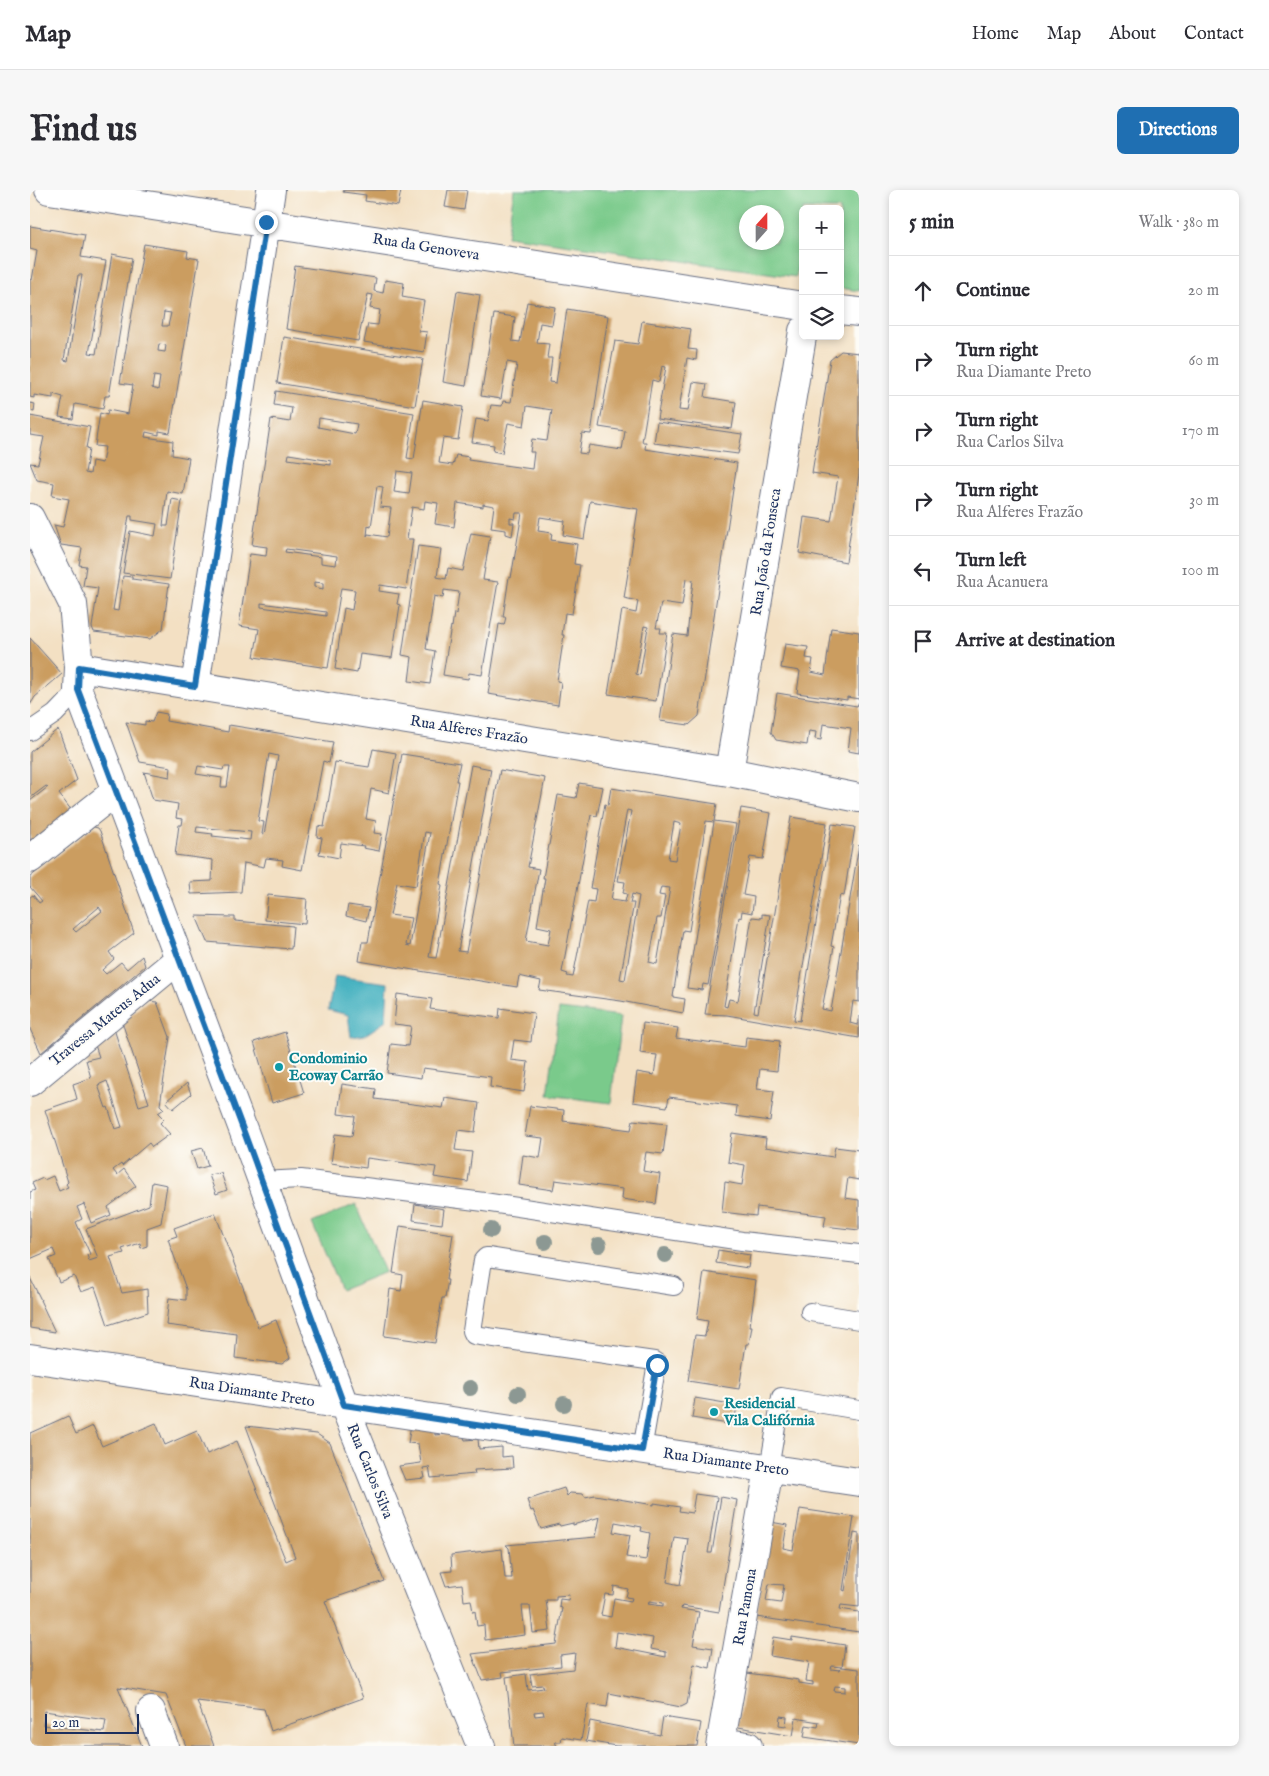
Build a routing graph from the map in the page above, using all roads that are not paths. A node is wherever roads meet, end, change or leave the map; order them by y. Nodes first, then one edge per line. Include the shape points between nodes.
1 (49, 190) edge
2 (271, 190) edge
3 (266, 222) junction
4 (799, 305) edge
5 (844, 310) edge
6 (859, 312) edge
7 (801, 340) edge
8 (30, 518) edge
9 (79, 678) junction
10 (195, 686) junction
11 (30, 731) edge
12 (729, 772) junction
13 (116, 791) junction
14 (859, 798) edge
15 (30, 859) edge
16 (179, 959) junction
17 (30, 1082) edge
18 (262, 1181) junction
19 (859, 1254) edge
20 (674, 1286) dead end
21 (810, 1312) dead end
22 (859, 1320) edge
23 (30, 1358) edge
24 (344, 1405) junction
25 (859, 1410) edge
26 (642, 1450) junction
27 (769, 1469) junction
28 (859, 1482) edge
29 (151, 1711) dead end
30 (721, 1744) edge
31 (164, 1746) edge
32 (481, 1746) edge
33 (748, 1746) edge

1 - 3 street, Rua da Genoveva
2 - 3 street
3 - 4 street, Rua da Genoveva
3 - 10 street
5 - 6 street
7 - 12 street, Rua João da Fonseca
8 - 9 street, Rua Carlos Silva via 73,604
9 - 10 street, Rua Alferes Frazão
9 - 11 lane via 55,714
9 - 13 street, Rua Carlos Silva
10 - 12 street, Rua Alferes Frazão
12 - 14 street, Rua Alferes Frazão
13 - 15 street
13 - 16 street, Rua Carlos Silva
16 - 17 street, Travessa Mateus Adua
16 - 18 street, Rua Carlos Silva
18 - 19 lane via 301,1179 484,1202 742,1241
18 - 24 street, Rua Carlos Silva
20 - 26 lane via 488,1257 483,1260 474,1335 657,1363
21 - 22 lane
23 - 24 street, Rua Diamante Preto
24 - 26 street, Rua Diamante Preto
24 - 32 street, Rua Carlos Silva
25 - 27 lane via 781,1396
26 - 27 street, Rua Diamante Preto
27 - 28 street, Rua Diamante Preto
27 - 30 street, Rua Pamona
29 - 31 street
30 - 33 street

